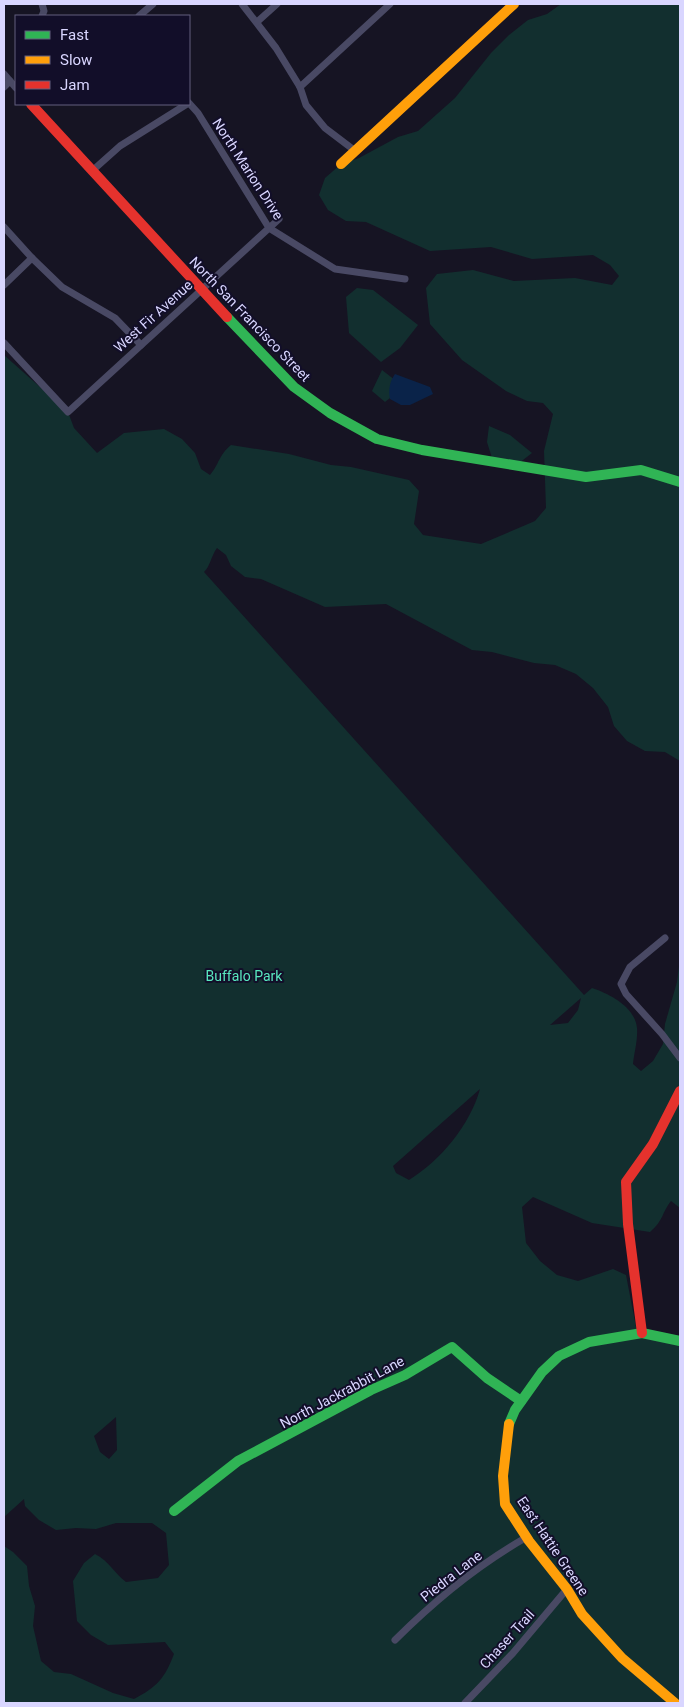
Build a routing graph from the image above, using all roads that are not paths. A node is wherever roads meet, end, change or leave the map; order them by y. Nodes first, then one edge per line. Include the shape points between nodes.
1 (153, 4) edge
2 (242, 4) edge
3 (277, 4) edge
4 (390, 4) edge
5 (514, 4) edge
6 (140, 15) edge
7 (257, 22) junction
8 (4, 74) edge
9 (10, 81) junction
10 (4, 87) edge
11 (15, 87) edge
12 (300, 87) junction
13 (185, 105) edge
14 (190, 105) edge
15 (36, 106) edge
16 (354, 150) junction
17 (341, 164) dead end
18 (92, 170) junction
19 (279, 219) dead end
20 (4, 227) edge
21 (269, 228) junction
22 (32, 258) junction
23 (405, 279) dead end
24 (4, 285) edge
25 (202, 290) junction
26 (4, 343) edge
27 (141, 345) junction
28 (680, 482) edge
29 (665, 938) dead end
30 (680, 1058) edge
31 (680, 1091) edge
32 (642, 1333) junction
33 (680, 1341) edge
34 (520, 1401) junction
35 (174, 1512) dead end
36 (527, 1537) junction
37 (567, 1589) junction
38 (395, 1640) dead end
39 (465, 1703) edge
40 (675, 1703) edge

1 - 6 street
2 - 7 street
3 - 7 street
4 - 12 street
5 - 16 street
7 - 12 street
8 - 9 street
9 - 10 street
9 - 11 street
12 - 16 street via 306,105 325,128
13 - 18 street, North Marion Drive via 120,146
14 - 21 street, North Marion Drive
15 - 18 street, North San Francisco Street
16 - 17 street
18 - 25 street, North San Francisco Street
19 - 21 street, West Fir Avenue
20 - 22 street
21 - 23 street, North Marion Drive via 334,269
21 - 25 street, West Fir Avenue
22 - 24 street
22 - 27 street via 62,287 115,318
25 - 27 street, West Fir Avenue
25 - 28 street, North San Francisco Street via 294,387 330,413 377,439 422,450 586,477 641,470
26 - 27 street, West Fir Avenue via 68,412
29 - 30 street via 630,967 620,984
31 - 32 street via 653,1144 626,1182
32 - 33 street, East Hattie Greene
32 - 34 street, East Hattie Greene via 589,1342 559,1356
34 - 35 street, North Jackrabbit Lane via 452,1347 238,1461
34 - 36 street, East Hattie Greene via 509,1422 503,1476 505,1504
36 - 37 street, East Hattie Greene
36 - 38 street, Piedra Lane via 480,1568
37 - 39 street, Chaser Trail
37 - 40 street, East Hattie Greene via 601,1637

